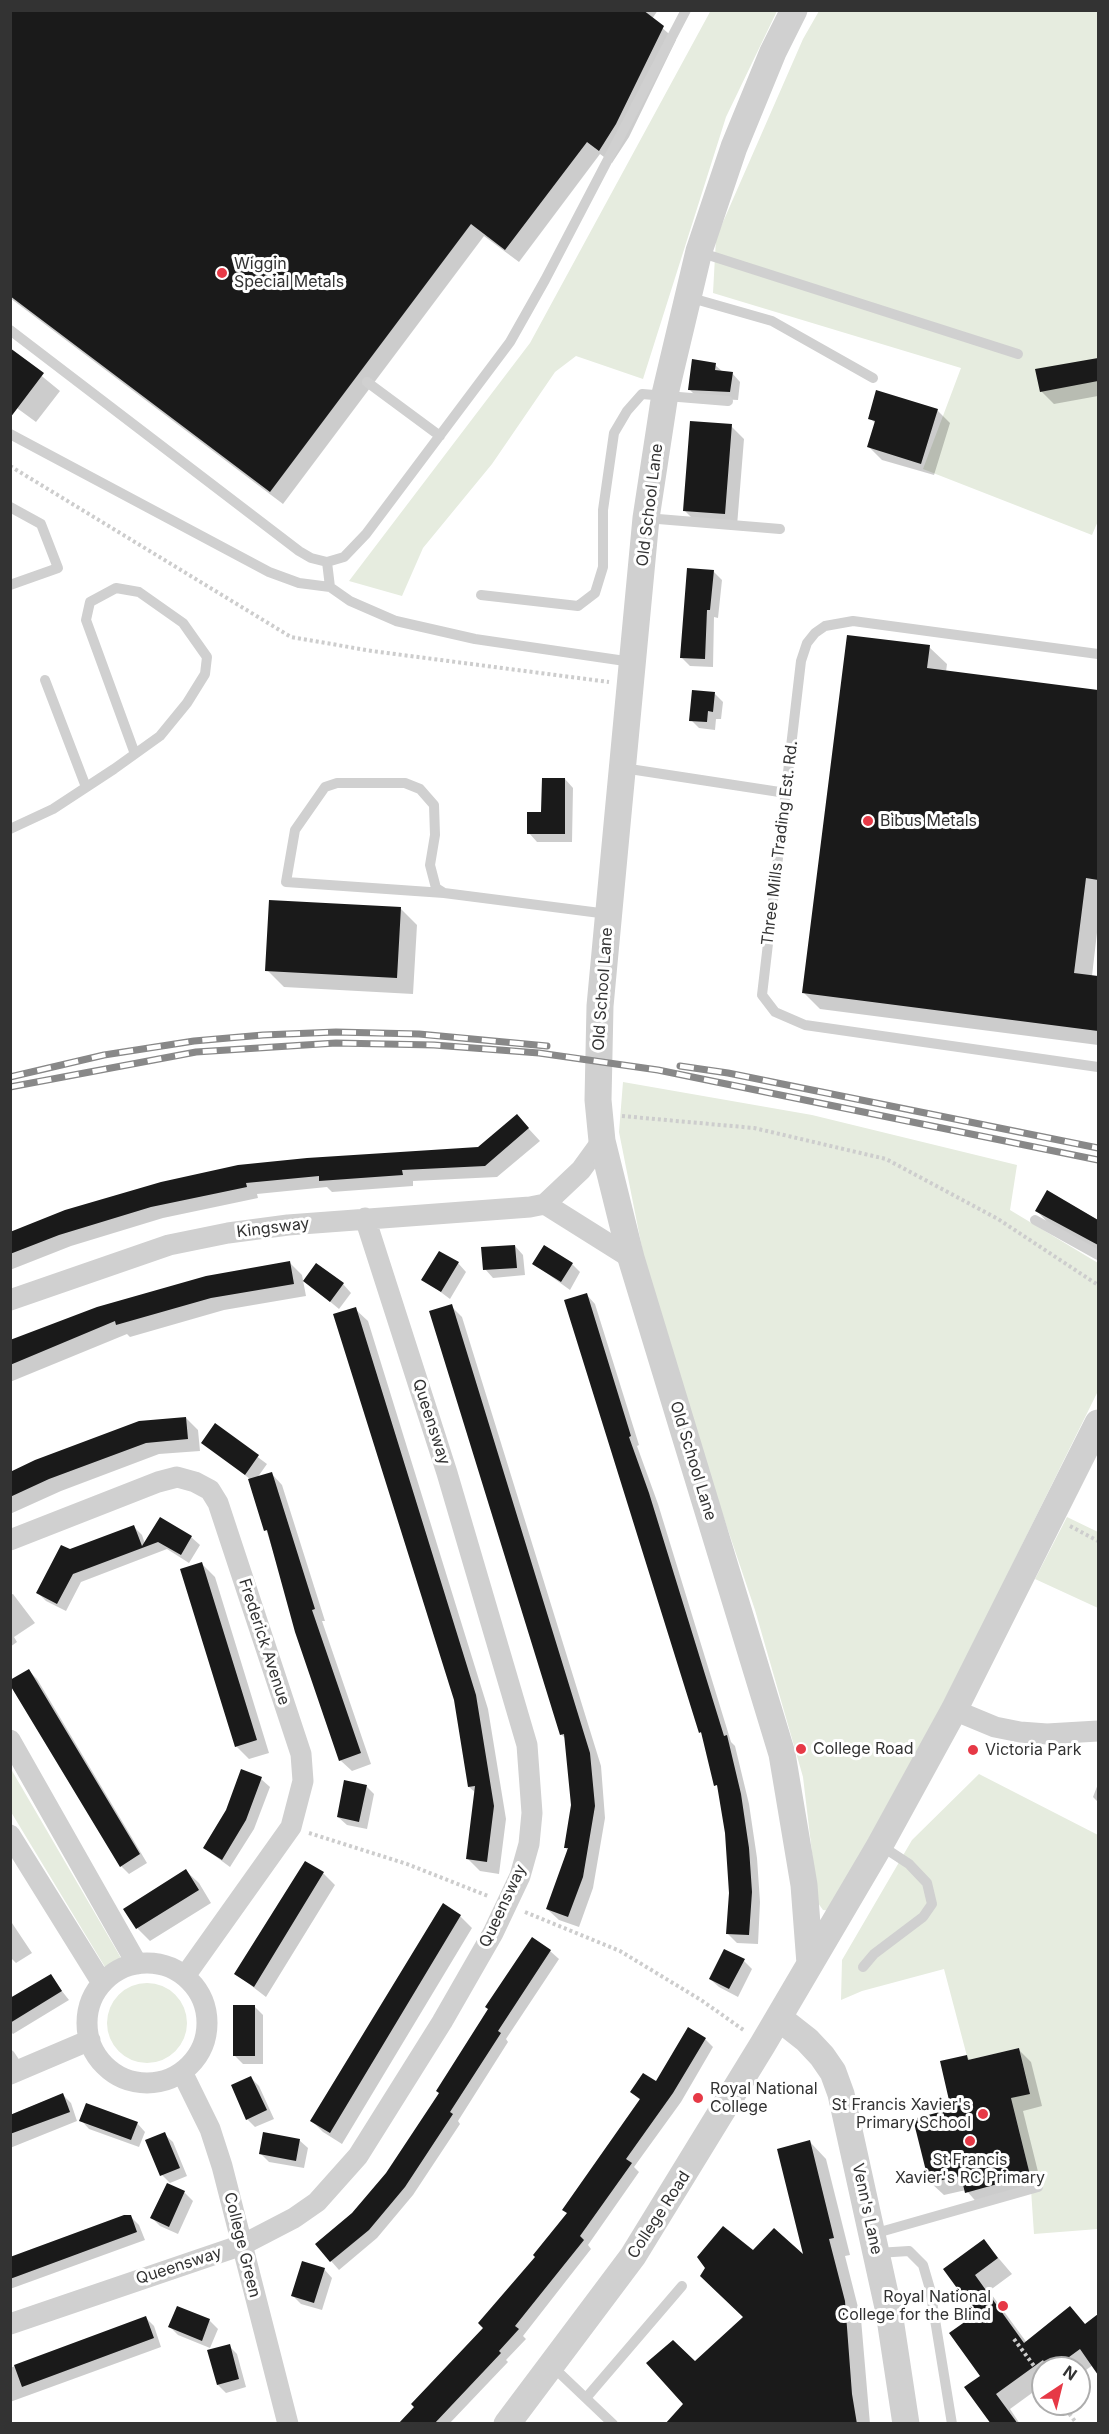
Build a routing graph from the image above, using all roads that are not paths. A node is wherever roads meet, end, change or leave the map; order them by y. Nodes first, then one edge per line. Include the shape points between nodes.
1 (686, 10) edge
2 (794, 10) edge
3 (699, 251) junction
4 (687, 296) junction
5 (10, 330) edge
6 (1018, 354) dead end
7 (873, 378) dead end
8 (367, 382) dead end
9 (664, 394) junction
10 (728, 400) dead end
11 (10, 434) edge
12 (440, 436) junction
13 (10, 507) edge
14 (646, 518) junction
15 (780, 529) dead end
16 (327, 562) junction
17 (10, 585) edge
18 (330, 588) junction
19 (481, 595) dead end
20 (1098, 654) edge
21 (631, 673) junction
22 (45, 680) dead end
23 (135, 754) junction
24 (622, 768) junction
25 (86, 787) junction
26 (786, 793) junction
27 (10, 829) edge
28 (444, 893) junction
29 (609, 914) junction
30 (1098, 1067) edge
31 (599, 1119) junction
32 (545, 1204) junction
33 (365, 1218) junction
34 (1035, 1220) dead end
35 (1098, 1255) edge
36 (631, 1258) junction
37 (10, 1300) edge
38 (1098, 1423) edge
39 (10, 1540) edge
40 (954, 1710) junction
41 (1098, 1731) edge
42 (10, 1740) edge
43 (10, 1835) edge
44 (880, 1845) junction
45 (136, 1964) junction
46 (810, 1964) junction
47 (863, 1967) dead end
48 (185, 1976) junction
49 (102, 1983) junction
50 (778, 2018) junction
51 (90, 2040) junction
52 (14, 2066) edge
53 (182, 2072) junction
54 (1038, 2187) dead end
55 (875, 2243) junction
56 (243, 2245) junction
57 (681, 2286) dead end
58 (10, 2324) edge
59 (551, 2365) junction
60 (586, 2398) junction
61 (288, 2424) edge
62 (507, 2424) edge
63 (614, 2424) edge
64 (906, 2424) edge
65 (952, 2424) edge

1 - 12 lane via 516,332
2 - 3 street, Old School Lane via 734,147
3 - 4 street, Old School Lane
3 - 6 lane
4 - 7 lane via 772,321
4 - 9 street, Old School Lane
5 - 16 lane via 299,551
8 - 12 lane
9 - 10 lane
9 - 14 street, Old School Lane
9 - 19 lane via 642,394 614,433 603,510 603,567 595,593 578,606
11 - 18 lane via 269,572 299,583
12 - 16 lane via 355,547 344,557
13 - 17 lane via 40,524 58,568
14 - 15 lane
14 - 21 street, Old School Lane
16 - 18 lane
18 - 21 lane via 396,621
20 - 26 lane, Three Mills Trading Est. Rd. via 853,621 825,626 807,643 801,661
21 - 24 street, Old School Lane
22 - 25 lane
23 - 23 lane via 160,736 187,703 205,674 207,657 183,623 139,592 116,588 90,602 86,620
23 - 25 lane
24 - 26 lane
24 - 29 street, Old School Lane
25 - 27 lane via 53,809
26 - 30 lane, Three Mills Trading Est. Rd. via 762,995 775,1012 805,1025
28 - 28 lane via 436,888 430,865 434,805 420,789 405,783 337,783 325,788 295,830 286,882
28 - 29 lane
29 - 31 street, Old School Lane via 600,1006
31 - 32 street via 581,1170
31 - 36 street, Old School Lane
32 - 33 street, Kingsway
32 - 36 street
33 - 37 street, Kingsway via 228,1233 169,1245
33 - 56 street, Queensway via 447,1473 527,1745 532,1813 529,1844 507,1904 442,2022 358,2156 317,2202
34 - 35 lane
36 - 46 street, Old School Lane via 782,1754 798,1841
38 - 40 street, College Road
39 - 48 street, Frederick Avenue via 177,1478 210,1490 218,1503 301,1754 303,1781 291,1827
40 - 41 street via 995,1727 1020,1732
40 - 44 street, College Road
42 - 45 street
43 - 49 street
44 - 46 street, College Road
44 - 47 lane via 909,1864 927,1883 932,1904 923,1917
45 - 48 street via 161,1965
45 - 49 street via 119,1970
46 - 50 street, College Road
48 - 53 street via 206,2009 207,2033 199,2054
49 - 51 street via 87,2016
50 - 55 street, Venn's Lane via 807,2040 833,2072 842,2094
50 - 59 street, College Road via 633,2256
51 - 52 street
51 - 53 street via 108,2069 119,2076 142,2083 166,2080
53 - 56 street, College Green via 210,2129
54 - 55 lane
55 - 64 street, Venn's Lane
55 - 65 lane via 909,2251 923,2265
56 - 58 street, Queensway
56 - 61 street, College Green
57 - 60 lane
59 - 60 lane
59 - 62 street, College Road
60 - 63 lane

